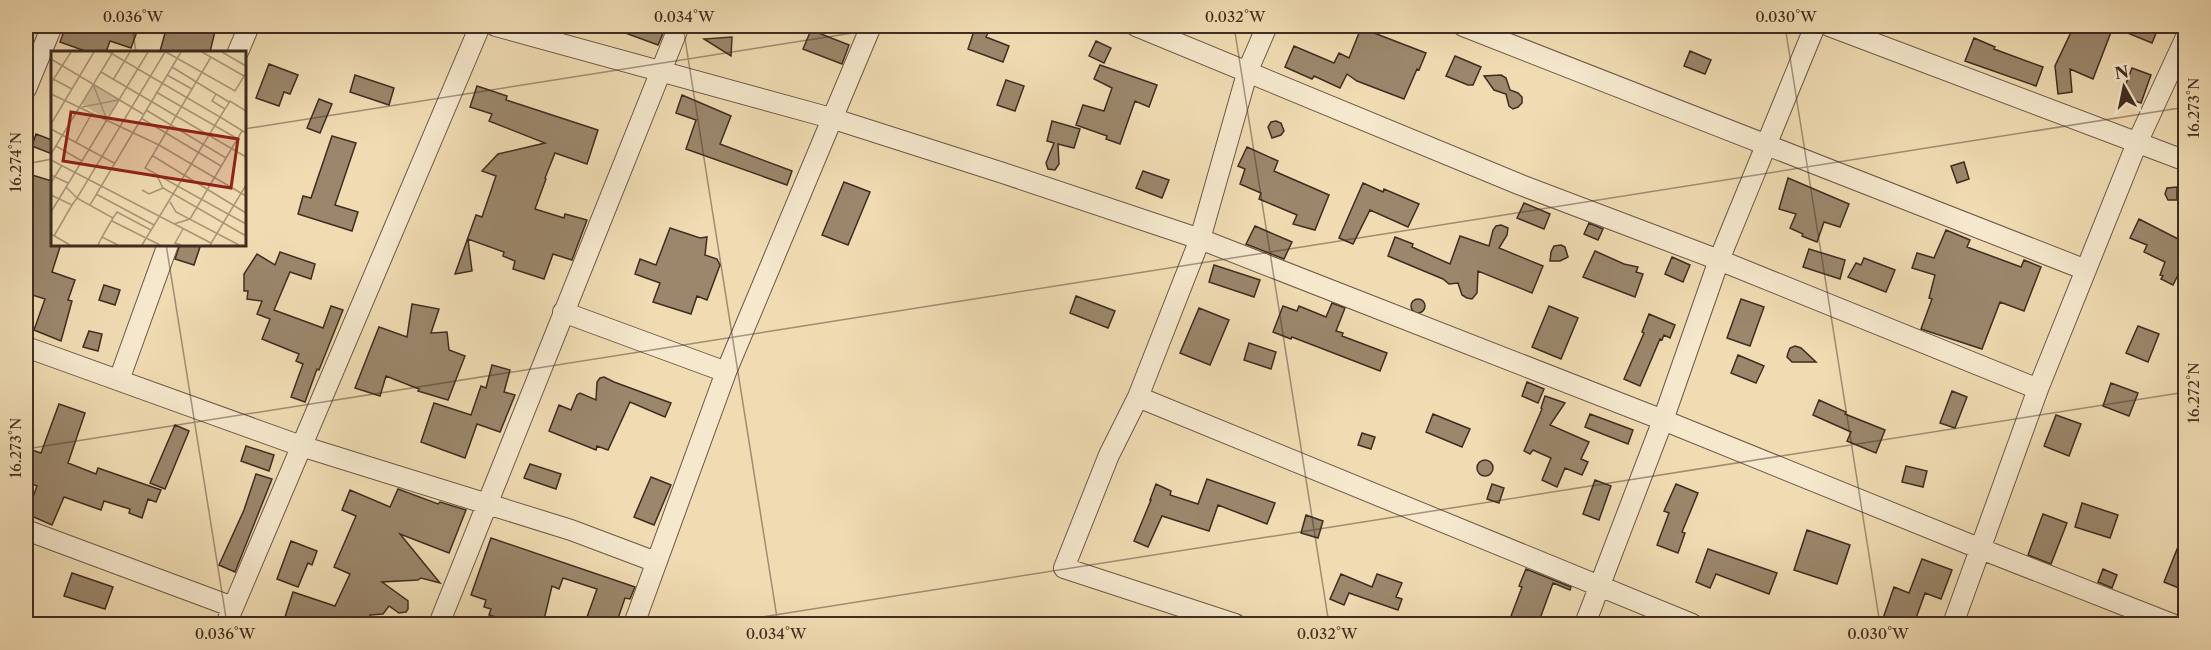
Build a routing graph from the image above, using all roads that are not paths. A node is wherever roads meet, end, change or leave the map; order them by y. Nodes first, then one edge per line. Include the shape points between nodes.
1 (52, 26) edge
2 (249, 26) edge
3 (480, 26) edge
4 (496, 26) edge
5 (679, 26) edge
6 (871, 26) edge
7 (1137, 26) edge
8 (1267, 26) edge
9 (1463, 26) edge
10 (1815, 26) edge
11 (1829, 26) edge
12 (2186, 37) edge
13 (238, 51) edge
14 (1248, 70) junction
15 (660, 71) junction
16 (26, 89) edge
17 (831, 118) junction
18 (2138, 142) junction
19 (1766, 145) junction
20 (2186, 161) edge
21 (1200, 239) junction
22 (167, 246) edge
23 (1719, 261) junction
24 (2086, 270) junction
25 (563, 312) junction
26 (26, 347) edge
27 (726, 372) junction
28 (119, 380) junction
29 (2038, 389) junction
30 (1138, 397) junction
31 (1663, 420) junction
32 (301, 446) junction
33 (488, 505) junction
34 (26, 530) edge
35 (1981, 549) junction
36 (656, 562) junction
37 (1599, 588) junction
38 (230, 616) edge
39 (1227, 623) edge
40 (439, 624) edge
41 (634, 624) edge
42 (1585, 624) edge
43 (1692, 624) edge
44 (1953, 624) edge
45 (2172, 624) edge

1 - 16 street
2 - 13 street
3 - 32 street
4 - 15 street
5 - 15 street
6 - 17 street
7 - 14 street
8 - 14 street
9 - 19 street
10 - 19 street
11 - 18 street
12 - 18 street
14 - 21 street
14 - 23 street via 1521,184
15 - 17 street
15 - 25 street
17 - 21 street
17 - 27 street
18 - 20 street
18 - 24 street
19 - 23 street
19 - 24 street
21 - 30 street
21 - 31 street
22 - 28 street
23 - 29 street
23 - 31 street
24 - 29 street
25 - 27 street
25 - 33 street
26 - 28 street
27 - 36 street
28 - 32 street
29 - 35 street
30 - 37 street
30 - 39 street via 1064,568
31 - 35 street
31 - 37 street
32 - 33 street
32 - 38 street
33 - 36 street
33 - 40 street
34 - 38 street
35 - 44 street
35 - 45 street
36 - 41 street
37 - 42 street
37 - 43 street

